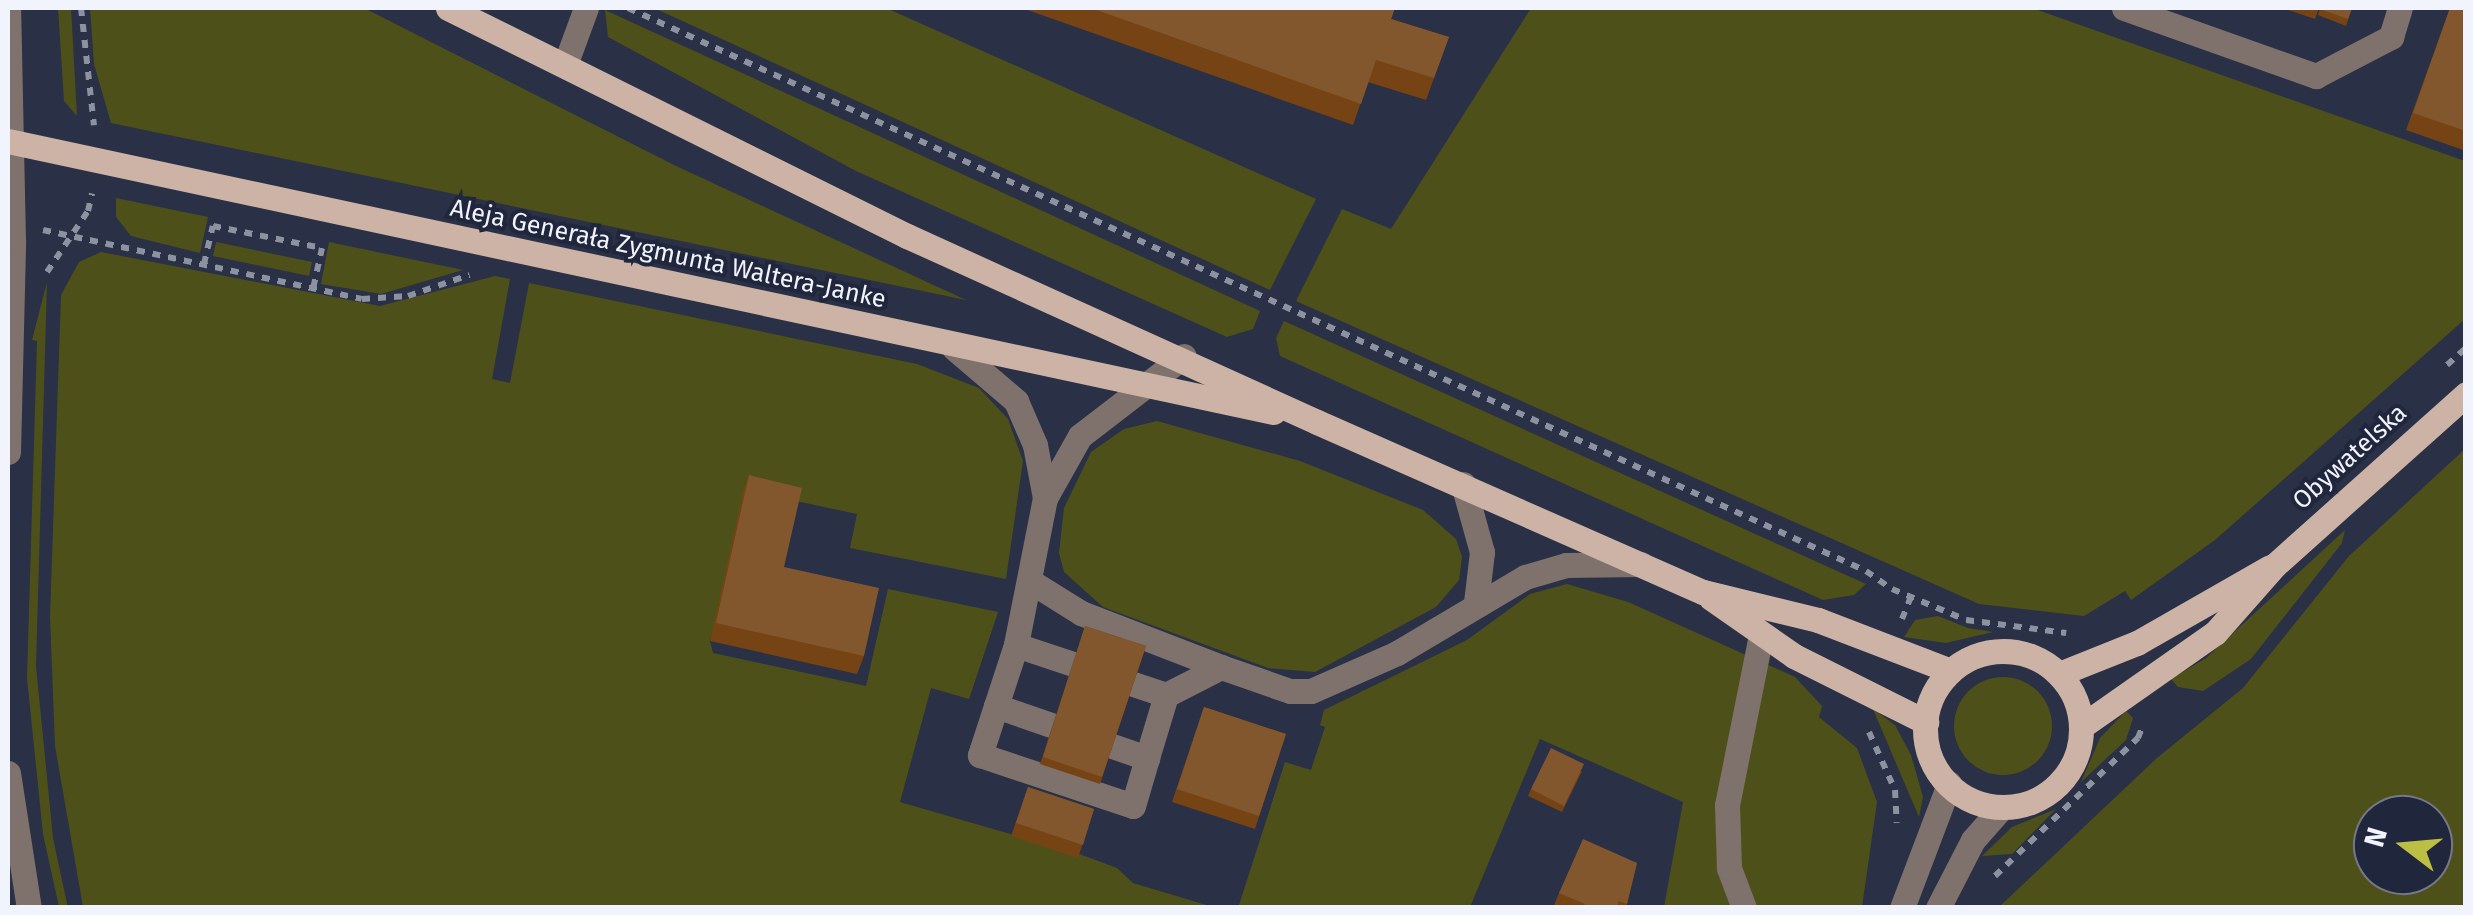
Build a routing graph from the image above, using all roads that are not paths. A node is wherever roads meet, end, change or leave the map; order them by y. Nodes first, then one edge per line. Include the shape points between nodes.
1 (8, 8) edge
2 (448, 8) edge
3 (586, 8) edge
4 (2124, 8) edge
5 (2400, 8) edge
6 (565, 65) junction
7 (9, 141) edge
8 (954, 348) junction
9 (1184, 356) junction
10 (1148, 384) junction
11 (2466, 394) edge
12 (1317, 422) junction
13 (8, 452) edge
14 (1463, 484) junction
15 (1046, 498) junction
16 (1641, 564) junction
17 (2275, 565) junction
18 (1033, 583) junction
19 (1703, 592) junction
20 (1476, 602) junction
21 (1761, 635) junction
22 (1016, 646) junction
23 (1221, 667) junction
24 (1951, 671) junction
25 (2059, 674) junction
26 (1166, 695) junction
27 (996, 706) junction
28 (1926, 722) junction
29 (2082, 726) junction
30 (1147, 758) junction
31 (8, 773) edge
32 (1949, 784) junction
33 (2002, 807) junction
34 (29, 908) edge
35 (1744, 908) edge
36 (1902, 908) edge
37 (1938, 908) edge

1 - 7 street
2 - 6 main road, Aleja Generała Zygmunta Waltera-Janke
3 - 6 street
4 - 5 street via 2316,76 2390,37
6 - 9 main road, Aleja Generała Zygmunta Waltera-Janke via 908,236
7 - 8 main road, Aleja Generała Zygmunta Waltera-Janke
7 - 13 street
8 - 10 main road, Aleja Generała Zygmunta Waltera-Janke
8 - 15 street via 1016,401 1035,444
9 - 10 street
9 - 12 main road, Aleja Generała Zygmunta Waltera-Janke
10 - 12 main road, Aleja Generała Zygmunta Waltera-Janke
10 - 15 street via 1080,436
11 - 17 main road, Obywatelska
12 - 14 main road, Aleja Generała Zygmunta Waltera-Janke
14 - 16 main road, Aleja Generała Zygmunta Waltera-Janke
14 - 20 street via 1482,552
15 - 18 street
16 - 19 main road, Aleja Generała Zygmunta Waltera-Janke
16 - 20 street via 1566,565
17 - 25 main road, Obywatelska via 2137,642
17 - 29 main road, Obywatelska via 2215,633
18 - 22 street
18 - 23 street via 1082,614
19 - 21 main road, Aleja Generała Zygmunta Waltera-Janke
19 - 24 main road, Aleja Generała Zygmunta Waltera-Janke via 1818,620
20 - 23 street via 1398,653 1311,691 1290,691
21 - 28 main road, Aleja Generała Zygmunta Waltera-Janke
21 - 35 street via 1727,805 1728,868
22 - 26 street
22 - 27 street
23 - 26 street
24 - 25 main road via 1983,653 2008,651
24 - 28 main road via 1933,695
25 - 29 main road
26 - 30 street
27 - 30 street
27 - 30 street via 980,755 1132,806
28 - 32 main road via 1929,751
29 - 33 main road via 2078,753 2059,784 2025,804
31 - 34 street
32 - 33 main road via 1974,802
32 - 36 street
33 - 37 street via 1973,840

